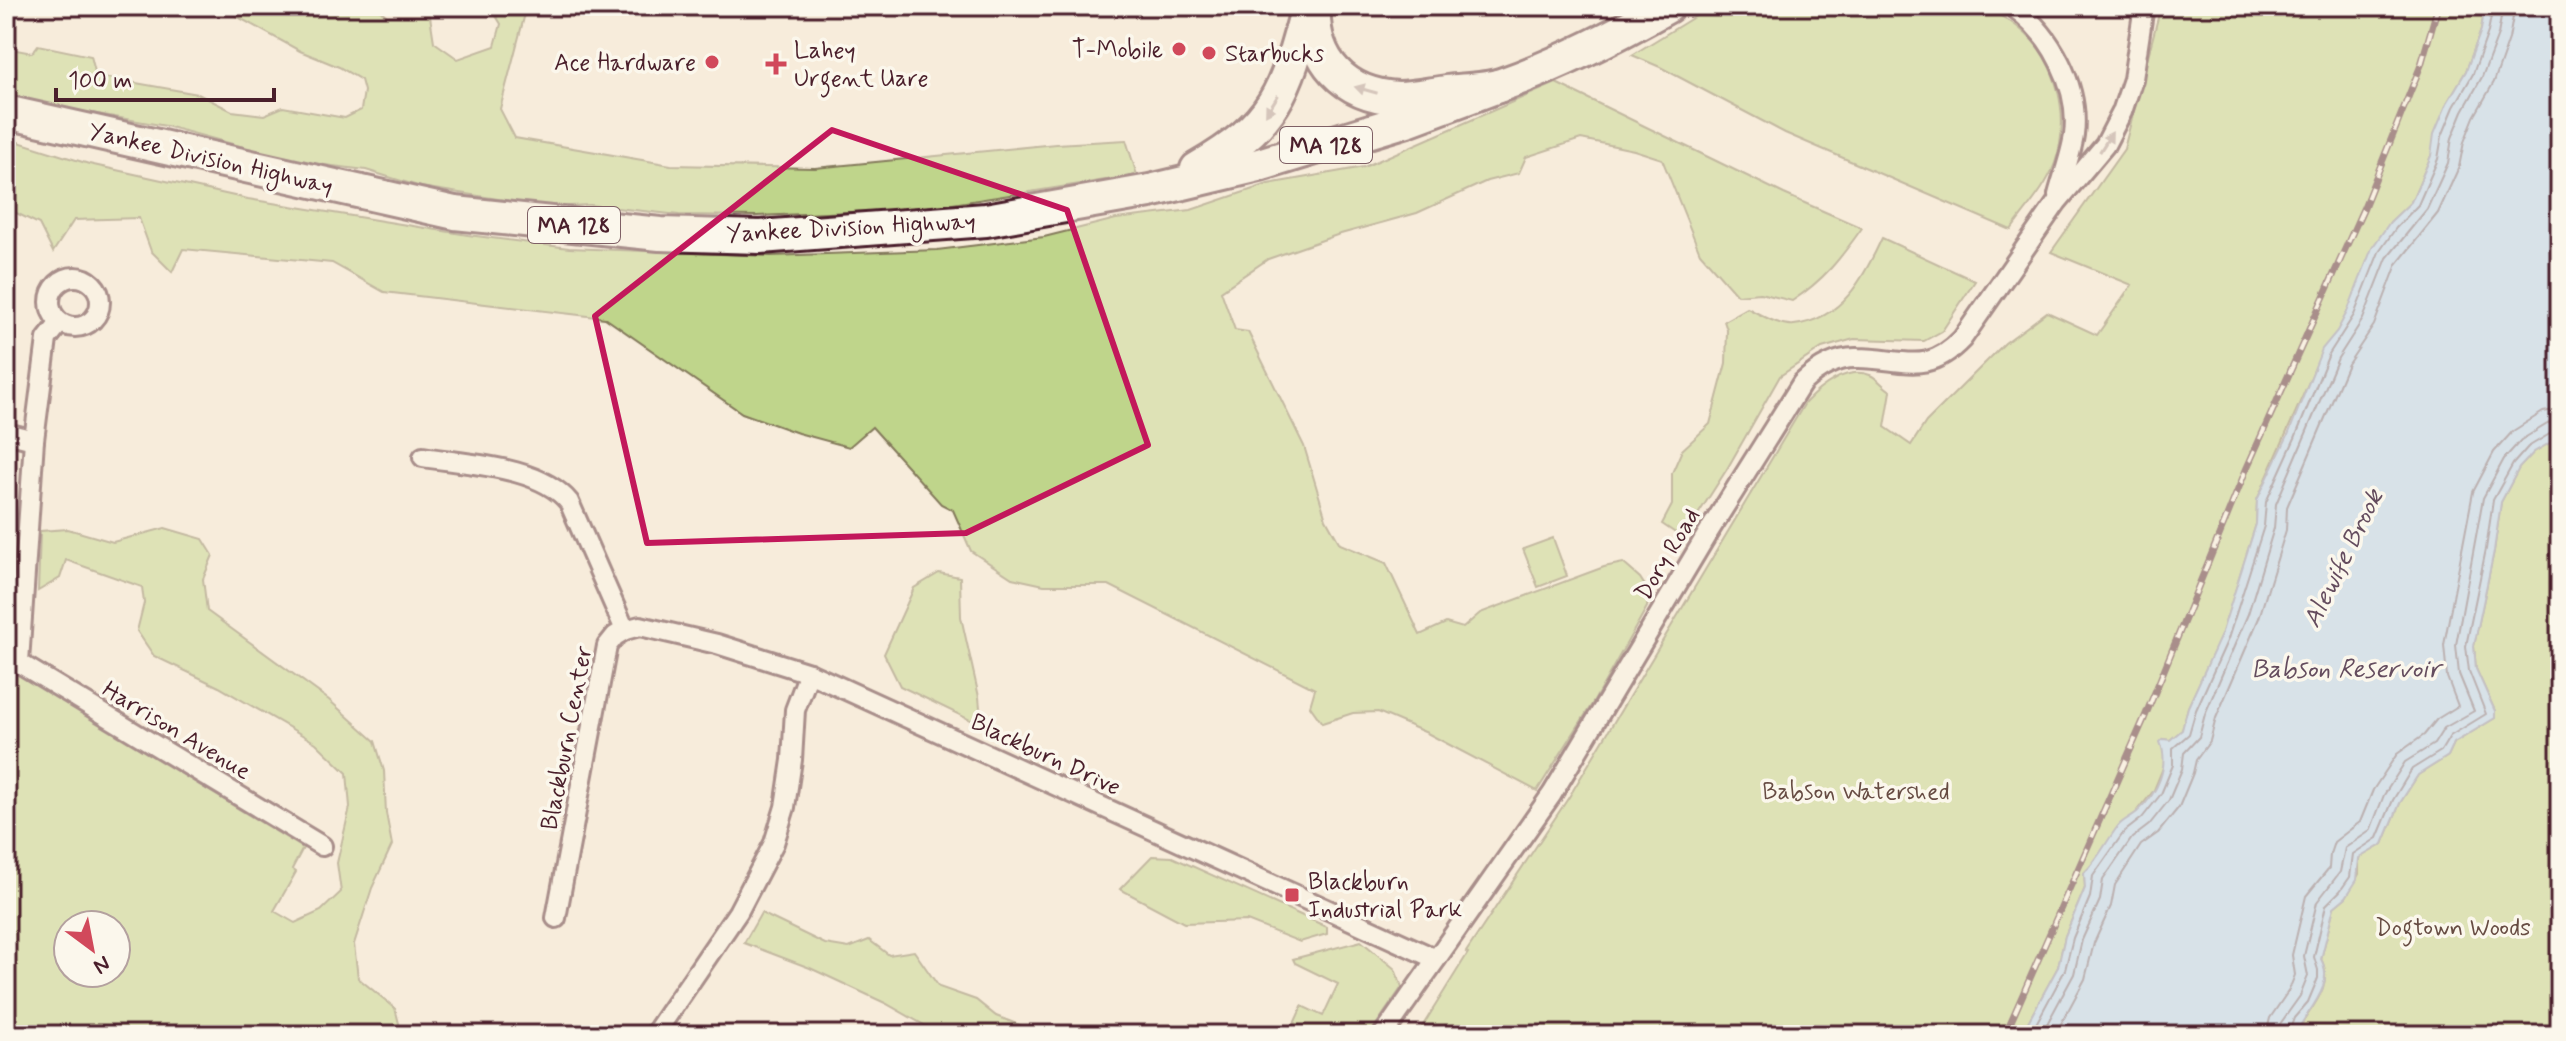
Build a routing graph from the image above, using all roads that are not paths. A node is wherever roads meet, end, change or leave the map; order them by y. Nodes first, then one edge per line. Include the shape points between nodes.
1 (1311, 6) edge
2 (1668, 6) edge
3 (2012, 6) edge
4 (2144, 6) edge
5 (1498, 86) junction
6 (6, 112) edge
7 (1150, 191) junction
8 (2057, 202) junction
9 (59, 324) dead end
10 (6, 433) edge
11 (34, 440) junction
12 (423, 457) dead end
13 (625, 630) junction
14 (12, 658) edge
15 (809, 673) junction
16 (322, 846) dead end
17 (556, 918) dead end
18 (1436, 959) junction
19 (654, 1035) edge
20 (1383, 1035) edge

5 -> 1 highway via 1398,98 1359,91 1335,74 1323,54
1 -> 7 highway via 1291,69 1257,126 1232,149
2 - 5 highway, MA 128
3 - 8 street, Dory Road via 2037,28 2068,85 2074,134
8 -> 4 street, Dory Road via 2105,145 2122,112 2133,79
5 - 7 highway, Yankee Division Highway / MA 128 via 1259,165
6 - 7 highway, Yankee Division Highway / MA 128 via 455,213 660,234 760,237 865,231 986,220
8 - 18 street, Dory Road via 1949,352 1921,364 1842,360 1802,383 1552,794
9 - 11 street via 47,339
10 - 11 street
11 - 14 street
12 - 13 street, Blackburn Center via 507,470 561,492
13 - 15 street, Blackburn Drive via 640,626
13 - 17 street, Blackburn Center via 607,646
14 - 16 street, Harrison Avenue
15 - 18 street, Blackburn Drive
15 - 19 street via 795,710 785,807 774,843 738,912
18 - 20 street, Dory Road

